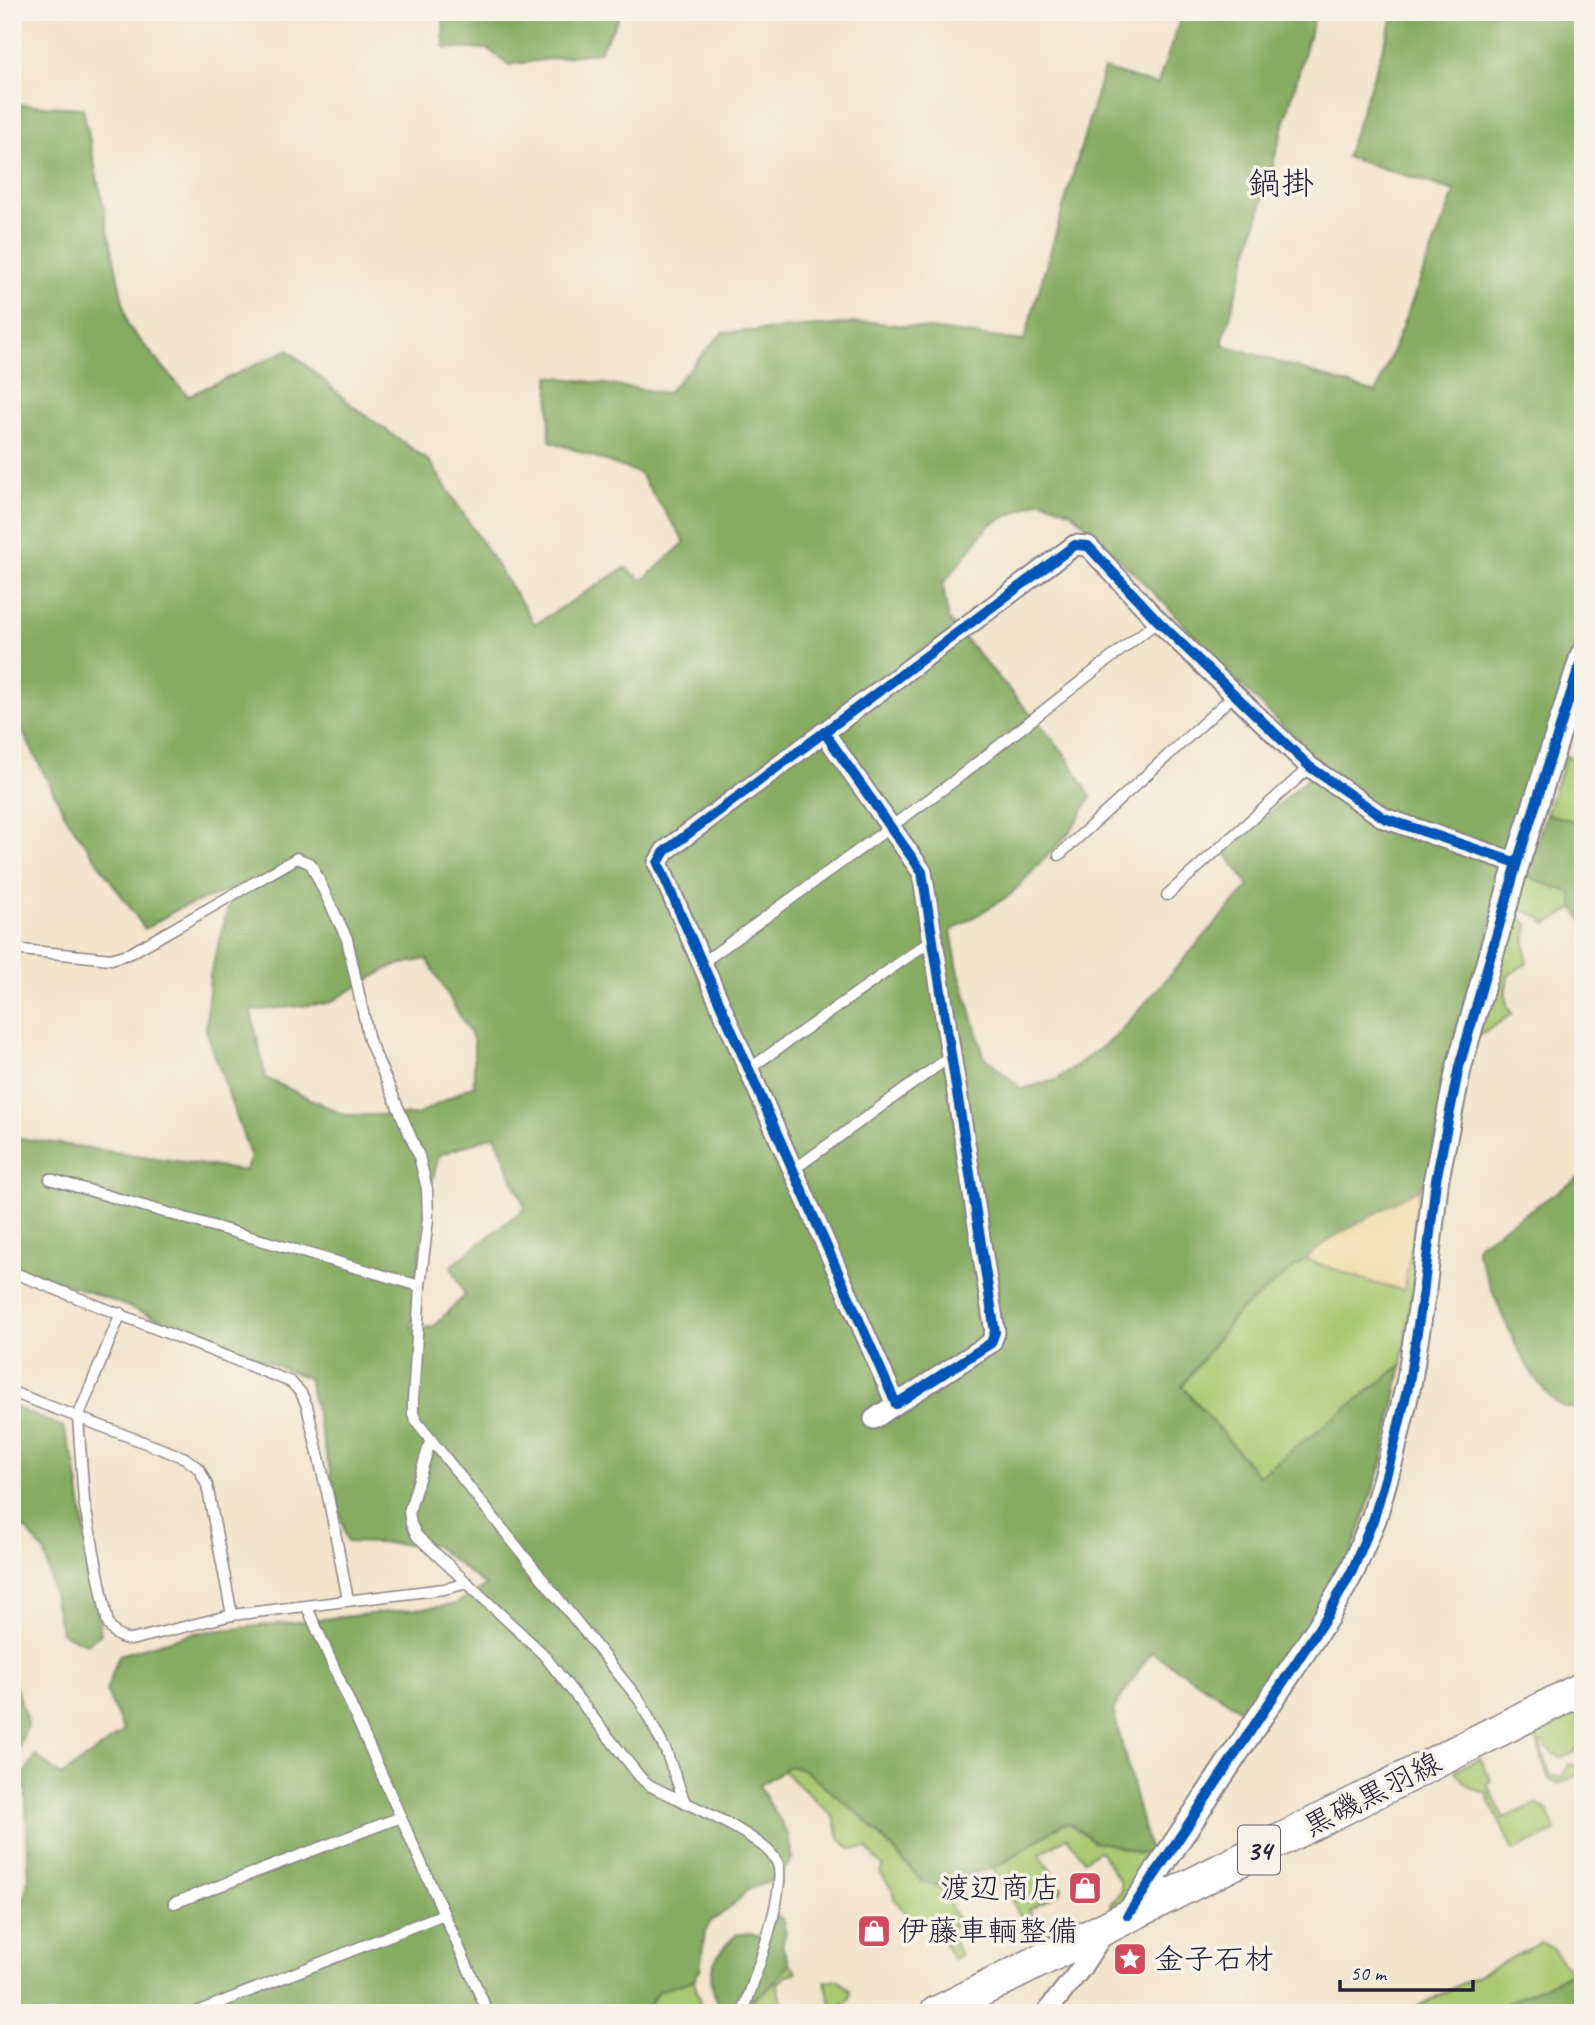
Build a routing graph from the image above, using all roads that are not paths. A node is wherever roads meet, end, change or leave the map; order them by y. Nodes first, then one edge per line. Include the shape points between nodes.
1 (1158, 621) junction
2 (1583, 655) edge
3 (1234, 695) junction
4 (824, 732) junction
5 (1310, 767) junction
6 (891, 826) junction
7 (1059, 855) dead end
8 (1517, 863) junction
9 (1167, 895) dead end
10 (933, 939) junction
11 (12, 949) edge
12 (702, 963) junction
13 (951, 1056) junction
14 (749, 1069) junction
15 (793, 1170) junction
16 (50, 1179) dead end
17 (12, 1272) edge
18 (420, 1286) junction
19 (121, 1314) junction
20 (12, 1392) edge
21 (896, 1404) junction
22 (78, 1417) junction
23 (873, 1419) dead end
24 (430, 1439) junction
25 (468, 1583) junction
26 (348, 1600) junction
27 (307, 1607) junction
28 (232, 1615) junction
29 (1583, 1688) edge
30 (685, 1803) junction
31 (401, 1817) junction
32 (174, 1903) dead end
33 (444, 1914) junction
34 (1119, 1919) junction
35 (485, 2006) dead end
36 (194, 2013) edge
37 (743, 2013) edge
38 (936, 2013) edge
39 (1046, 2013) edge

1 - 3 street
1 - 4 street via 1088,546 1075,545
1 - 6 lane
2 - 8 street
3 - 5 street
3 - 7 lane
4 - 6 street
4 - 12 street via 665,851 658,863
5 - 8 street via 1384,818
5 - 9 lane
6 - 10 street via 922,872
6 - 12 lane
8 - 34 street via 1444,1133 1409,1382 1374,1518 1327,1616
10 - 13 street
10 - 14 lane
11 - 18 lane via 111,959 131,953 297,858 311,864 347,939 369,1041 419,1156 428,1219
12 - 14 street
13 - 15 lane
13 - 21 street via 995,1332 991,1343
14 - 15 street
15 - 21 street
16 - 18 lane
17 - 19 lane
18 - 24 lane via 413,1414
19 - 22 lane
19 - 26 lane via 291,1382 301,1393
20 - 22 lane
21 - 23 street
22 - 28 lane via 185,1458 200,1469
22 - 28 lane via 84,1501 113,1633 131,1640
24 - 25 lane via 409,1512 411,1524 417,1536
24 - 30 lane via 640,1701 666,1751
25 - 26 lane
25 - 30 lane via 543,1654 640,1777
26 - 27 lane
27 - 28 lane
27 - 31 lane
29 - 34 main road, 黒磯黒羽線 / 34
30 - 37 lane via 754,1838 779,1865 771,1923
31 - 32 lane
31 - 33 lane
33 - 35 lane
33 - 36 lane
34 - 38 main road, 黒磯黒羽線 / 34
34 - 39 street

